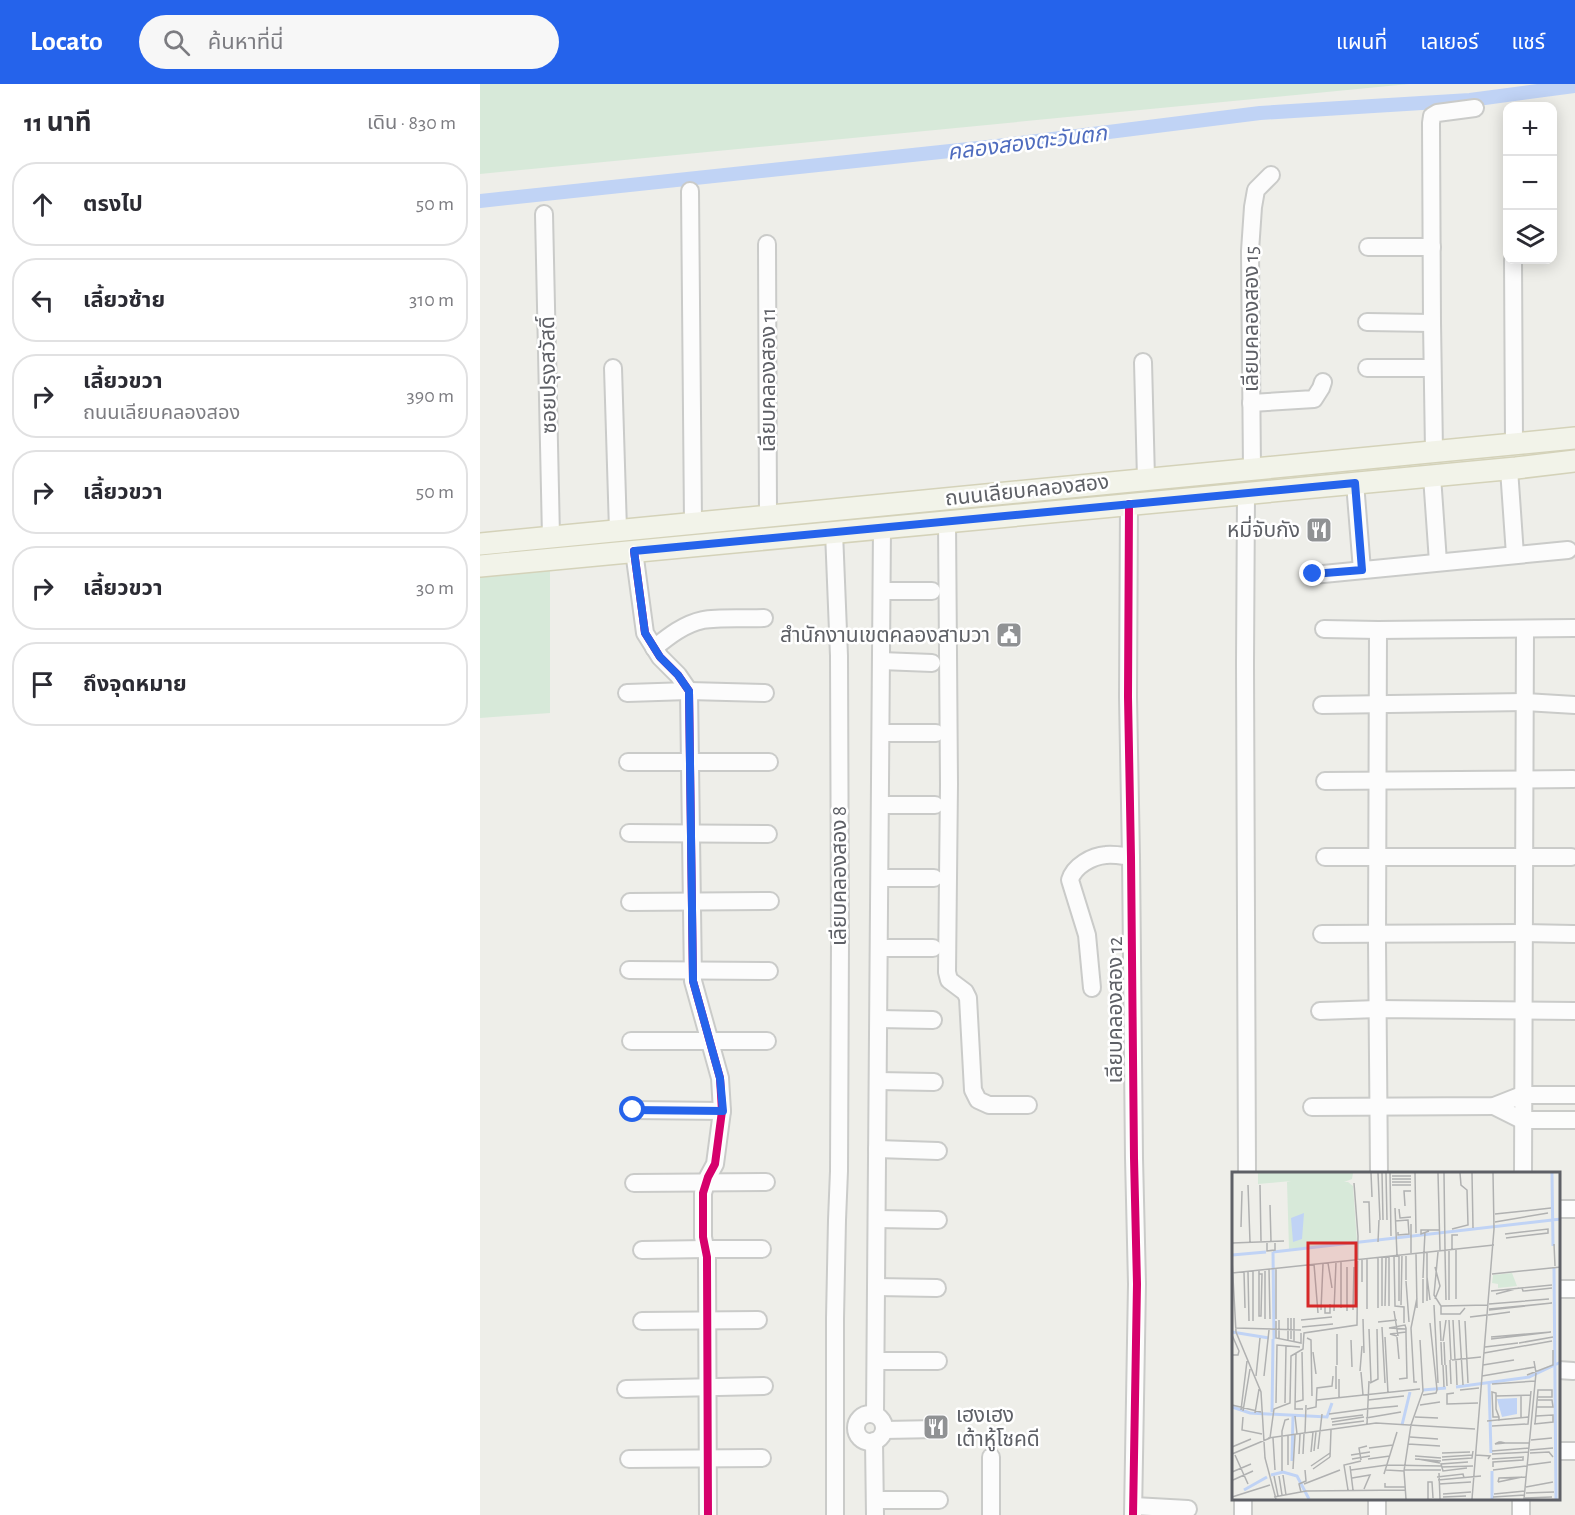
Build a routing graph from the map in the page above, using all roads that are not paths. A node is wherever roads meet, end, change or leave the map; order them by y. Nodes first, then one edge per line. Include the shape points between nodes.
1 (1475, 108) dead end
2 (1271, 175) dead end
3 (690, 191) dead end
4 (544, 214) dead end
5 (767, 244) dead end
6 (1368, 247) dead end
7 (1432, 247) junction
8 (1513, 264) edge
9 (1367, 322) dead end
10 (1432, 323) junction
11 (1143, 362) dead end
12 (613, 368) dead end
13 (1367, 368) dead end
14 (1432, 368) junction
15 (1323, 382) dead end
16 (1251, 403) junction
17 (1575, 438) edge
18 (1514, 443) junction
19 (1434, 451) junction
20 (1575, 461) edge
21 (1251, 469) junction
22 (1509, 469) junction
23 (1211, 473) junction
24 (1432, 476) junction
25 (1146, 479) junction
26 (1355, 483) junction
27 (1246, 493) junction
28 (1213, 496) junction
29 (1129, 504) junction
30 (768, 516) junction
31 (947, 521) junction
32 (693, 523) junction
33 (882, 528) junction
34 (618, 530) junction
35 (834, 532) junction
36 (551, 537) junction
37 (480, 544) edge
38 (1568, 550) dead end
39 (634, 551) junction
40 (1515, 555) junction
41 (1438, 562) junction
42 (480, 566) edge
43 (1362, 570) junction
44 (1313, 574) dead end
45 (882, 591) junction
46 (932, 591) dead end
47 (764, 618) dead end
48 (1574, 628) edge
49 (1324, 629) dead end
50 (1525, 629) junction
51 (1378, 630) junction
52 (654, 648) junction
53 (881, 661) junction
54 (932, 663) dead end
55 (689, 691) junction
56 (627, 693) dead end
57 (765, 693) dead end
58 (1525, 702) junction
59 (1322, 705) dead end
60 (1378, 705) junction
61 (1575, 705) edge
62 (881, 733) junction
63 (936, 733) dead end
64 (628, 762) dead end
65 (690, 762) junction
66 (769, 762) dead end
67 (1524, 779) junction
68 (1573, 779) dead end
69 (1378, 780) junction
70 (1325, 781) dead end
71 (880, 805) junction
72 (935, 805) dead end
73 (691, 832) junction
74 (629, 833) dead end
75 (768, 834) dead end
76 (1131, 857) junction
77 (1378, 857) junction
78 (1524, 857) junction
79 (1571, 857) dead end
80 (1325, 858) dead end
81 (880, 878) junction
82 (934, 878) dead end
83 (692, 901) junction
84 (770, 901) dead end
85 (630, 902) dead end
86 (1523, 933) junction
87 (1322, 934) dead end
88 (1377, 934) junction
89 (1574, 934) edge
90 (879, 948) junction
91 (933, 948) dead end
92 (629, 970) dead end
93 (693, 970) junction
94 (769, 971) dead end
95 (1092, 988) dead end
96 (1378, 1010) junction
97 (1320, 1011) dead end
98 (1523, 1011) junction
99 (1575, 1011) edge
100 (879, 1018) junction
101 (933, 1020) dead end
102 (631, 1041) dead end
103 (711, 1041) junction
104 (767, 1041) dead end
105 (878, 1081) junction
106 (934, 1082) dead end
107 (1522, 1095) junction
108 (1575, 1095) edge
109 (1028, 1105) dead end
110 (1494, 1106) junction
111 (1312, 1107) dead end
112 (1378, 1108) junction
113 (633, 1110) dead end
114 (723, 1111) junction
115 (1522, 1120) junction
116 (1575, 1120) edge
117 (878, 1149) junction
118 (938, 1150) dead end
119 (1247, 1172) edge
120 (1380, 1172) edge
121 (1523, 1172) edge
122 (706, 1182) junction
123 (766, 1182) dead end
124 (634, 1183) dead end
125 (877, 1218) junction
126 (938, 1220) dead end
127 (706, 1249) junction
128 (762, 1249) dead end
129 (642, 1250) dead end
130 (876, 1287) junction
131 (937, 1288) dead end
132 (758, 1320) dead end
133 (642, 1321) dead end
134 (708, 1321) junction
135 (876, 1361) junction
136 (938, 1361) dead end
137 (707, 1386) junction
138 (764, 1386) dead end
139 (626, 1389) dead end
140 (875, 1414) junction
141 (938, 1429) dead end
142 (879, 1436) junction
143 (991, 1457) dead end
144 (762, 1458) dead end
145 (628, 1459) dead end
146 (708, 1459) junction
147 (939, 1500) dead end
148 (1244, 1500) edge
149 (875, 1507) edge
150 (1188, 1509) dead end
151 (1134, 1511) edge
152 (708, 1515) edge
153 (835, 1515) edge
154 (991, 1515) edge
155 (1243, 1515) edge

1 - 7 street via 1432,116
2 - 16 street, เลียบคลองสอง 15 via 1256,190 1252,207
3 - 32 street
4 - 36 street, ซอยปรุงสวัสดิ์
5 - 30 street, เลียบคลองสอง 11
6 - 7 street
7 - 10 street
8 - 18 street
9 - 10 street
10 - 14 street
11 - 25 street
12 - 34 street
13 - 14 street
14 - 19 street
15 - 16 street via 1314,399
16 - 21 street, เลียบคลองสอง 15
17 - 18 main road, ถนนเลียบคลองสอง
18 - 19 main road, ถนนเลียบคลองสอง
19 - 21 main road, ถนนเลียบคลองสอง
20 - 22 main road, ถนนเลียบคลองสอง
21 - 23 main road, ถนนเลียบคลองสอง
22 - 24 main road, ถนนเลียบคลองสอง
22 - 40 street
23 - 25 main road, ถนนเลียบคลองสอง
23 - 28 main road
24 - 26 main road, ถนนเลียบคลองสอง
24 - 41 street
25 - 30 main road, ถนนเลียบคลองสอง
26 - 27 main road, ถนนเลียบคลองสอง
26 - 43 street
27 - 28 main road, ถนนเลียบคลองสอง
27 - 119 street
28 - 29 main road, ถนนเลียบคลองสอง
29 - 31 main road, ถนนเลียบคลองสอง
29 - 76 street, เลียบคลองสอง 12
30 - 32 main road, ถนนเลียบคลองสอง
31 - 33 main road, ถนนเลียบคลองสอง
31 - 109 street via 947,972 949,980 968,998 973,1090 978,1100 989,1105
32 - 34 main road, ถนนเลียบคลองสอง
33 - 35 main road, ถนนเลียบคลองสอง
33 - 45 street
34 - 36 main road, ถนนเลียบคลองสอง
35 - 39 main road, ถนนเลียบคลองสอง
35 - 153 street, เลียบคลองสอง 8 via 839,656 840,1078
36 - 37 main road, ถนนเลียบคลองสอง
38 - 40 street
39 - 42 main road, ถนนเลียบคลองสอง
39 - 52 street via 645,633
40 - 41 street
41 - 43 street
43 - 44 street
45 - 46 street
45 - 53 street
47 - 52 street via 704,620 687,626
48 - 50 street
49 - 51 street
50 - 51 street
50 - 58 street
51 - 60 street
52 - 55 street
53 - 54 street
53 - 62 street
55 - 56 street
55 - 57 street
55 - 65 street
58 - 60 street
58 - 61 street
58 - 67 street
59 - 60 street
60 - 69 street
62 - 63 street
62 - 71 street
64 - 65 street
65 - 66 street
65 - 73 street
67 - 68 street
67 - 69 street
67 - 78 street
69 - 70 street
69 - 77 street
71 - 72 street
71 - 81 street
73 - 74 street
73 - 75 street
73 - 83 street
76 - 95 street via 1106,855 1091,859 1072,872 1070,880 1087,935
76 - 151 street, เลียบคลองสอง 12 via 1137,1284
77 - 78 street
77 - 80 street
77 - 88 street
78 - 79 street
78 - 86 street
81 - 82 street
81 - 90 street
83 - 84 street
83 - 85 street
83 - 93 street
86 - 88 street
86 - 89 street
86 - 98 street
87 - 88 street
88 - 96 street
90 - 91 street
90 - 100 street
92 - 93 street
93 - 94 street
93 - 103 street
96 - 97 street
96 - 98 street
96 - 112 street
98 - 99 street
98 - 107 street
100 - 101 street
100 - 105 street
102 - 103 street
103 - 104 street
103 - 114 street
105 - 106 street
105 - 117 street
107 - 108 street
107 - 110 street
107 - 115 street
110 - 112 street
110 - 115 street
111 - 112 street
112 - 120 street
113 - 114 street
114 - 122 street via 715,1164
115 - 116 street
115 - 121 street
117 - 118 street
117 - 125 street
122 - 123 street
122 - 124 street
122 - 127 street via 702,1215
125 - 126 street
125 - 130 street
127 - 128 street
127 - 129 street
127 - 134 street
130 - 131 street
130 - 135 street
132 - 134 street
133 - 134 street
134 - 137 street
135 - 136 street
135 - 140 street
137 - 138 street
137 - 139 street
137 - 146 street
140 - 142 street via 884,1424
140 - 142 street via 866,1414 856,1427 858,1436 865,1441
141 - 142 street
142 - 149 street
143 - 154 street
144 - 146 street
145 - 146 street
146 - 152 street
147 - 149 street
148 - 155 street
150 - 151 street

